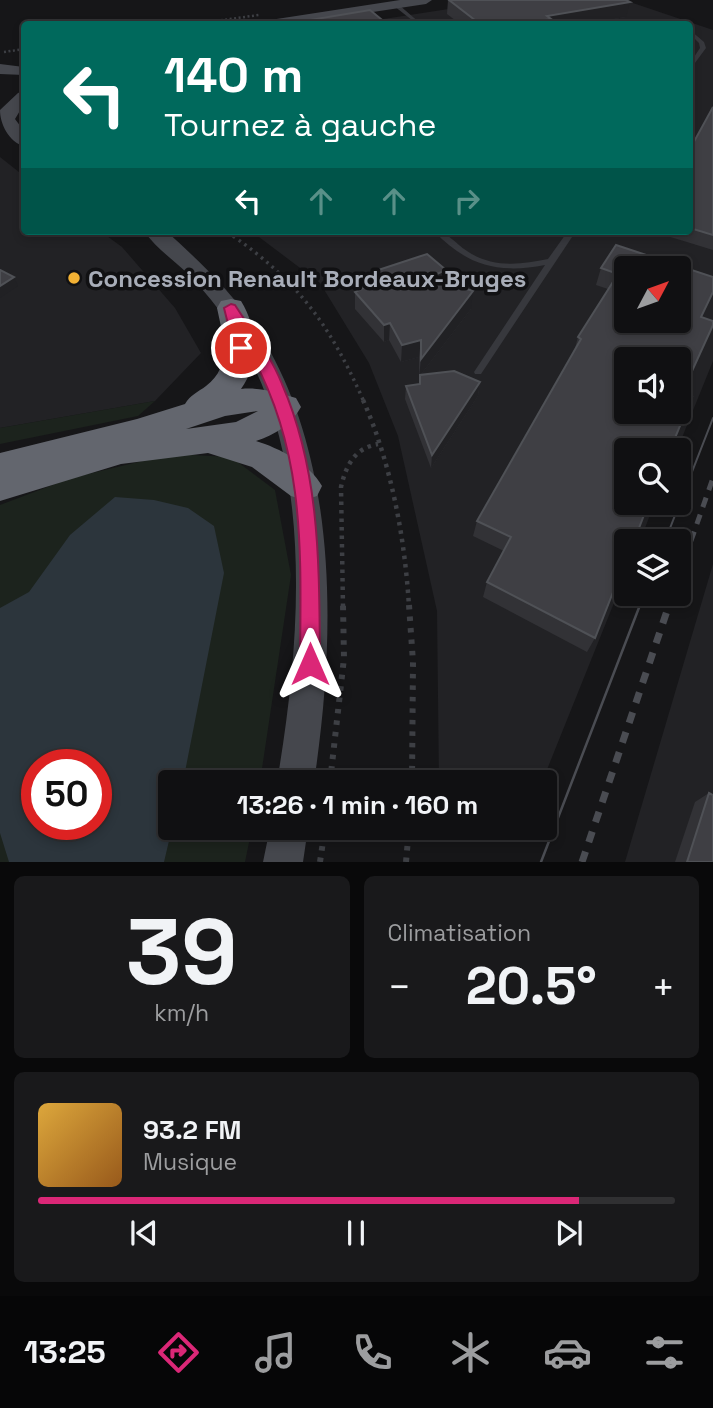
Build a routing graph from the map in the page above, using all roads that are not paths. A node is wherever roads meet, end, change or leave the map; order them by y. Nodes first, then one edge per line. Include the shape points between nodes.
1 (426, 0) edge
2 (396, 5) junction
3 (290, 21) edge
4 (415, 21) edge
5 (693, 35) edge
6 (693, 62) edge
7 (21, 99) edge
8 (2, 113) edge
9 (21, 137) edge
10 (158, 235) edge
11 (442, 235) edge
12 (569, 235) edge
13 (551, 261) junction
14 (231, 308) junction
15 (478, 372) dead end
16 (285, 407) junction
17 (180, 418) junction
18 (207, 439) junction
19 (0, 467) edge
20 (304, 486) junction
21 (0, 487) edge
22 (297, 770) edge
23 (287, 840) edge
24 (284, 862) edge

1 - 2 main road
2 - 3 main road
2 - 4 lane
5 - 6 lane via 703,48
7 - 8 main road
8 - 9 main road
10 - 14 main road
11 - 13 lane via 475,261 499,267 522,268
12 - 13 lane
13 - 15 lane
14 - 16 main road
14 - 17 highway via 241,348 239,369 228,385
16 - 17 highway via 245,400
16 - 18 highway via 257,429
16 - 20 main road
17 - 19 highway
18 - 20 highway via 264,457
18 - 21 highway via 139,447
20 - 22 main road via 310,539 310,664
23 - 24 main road

